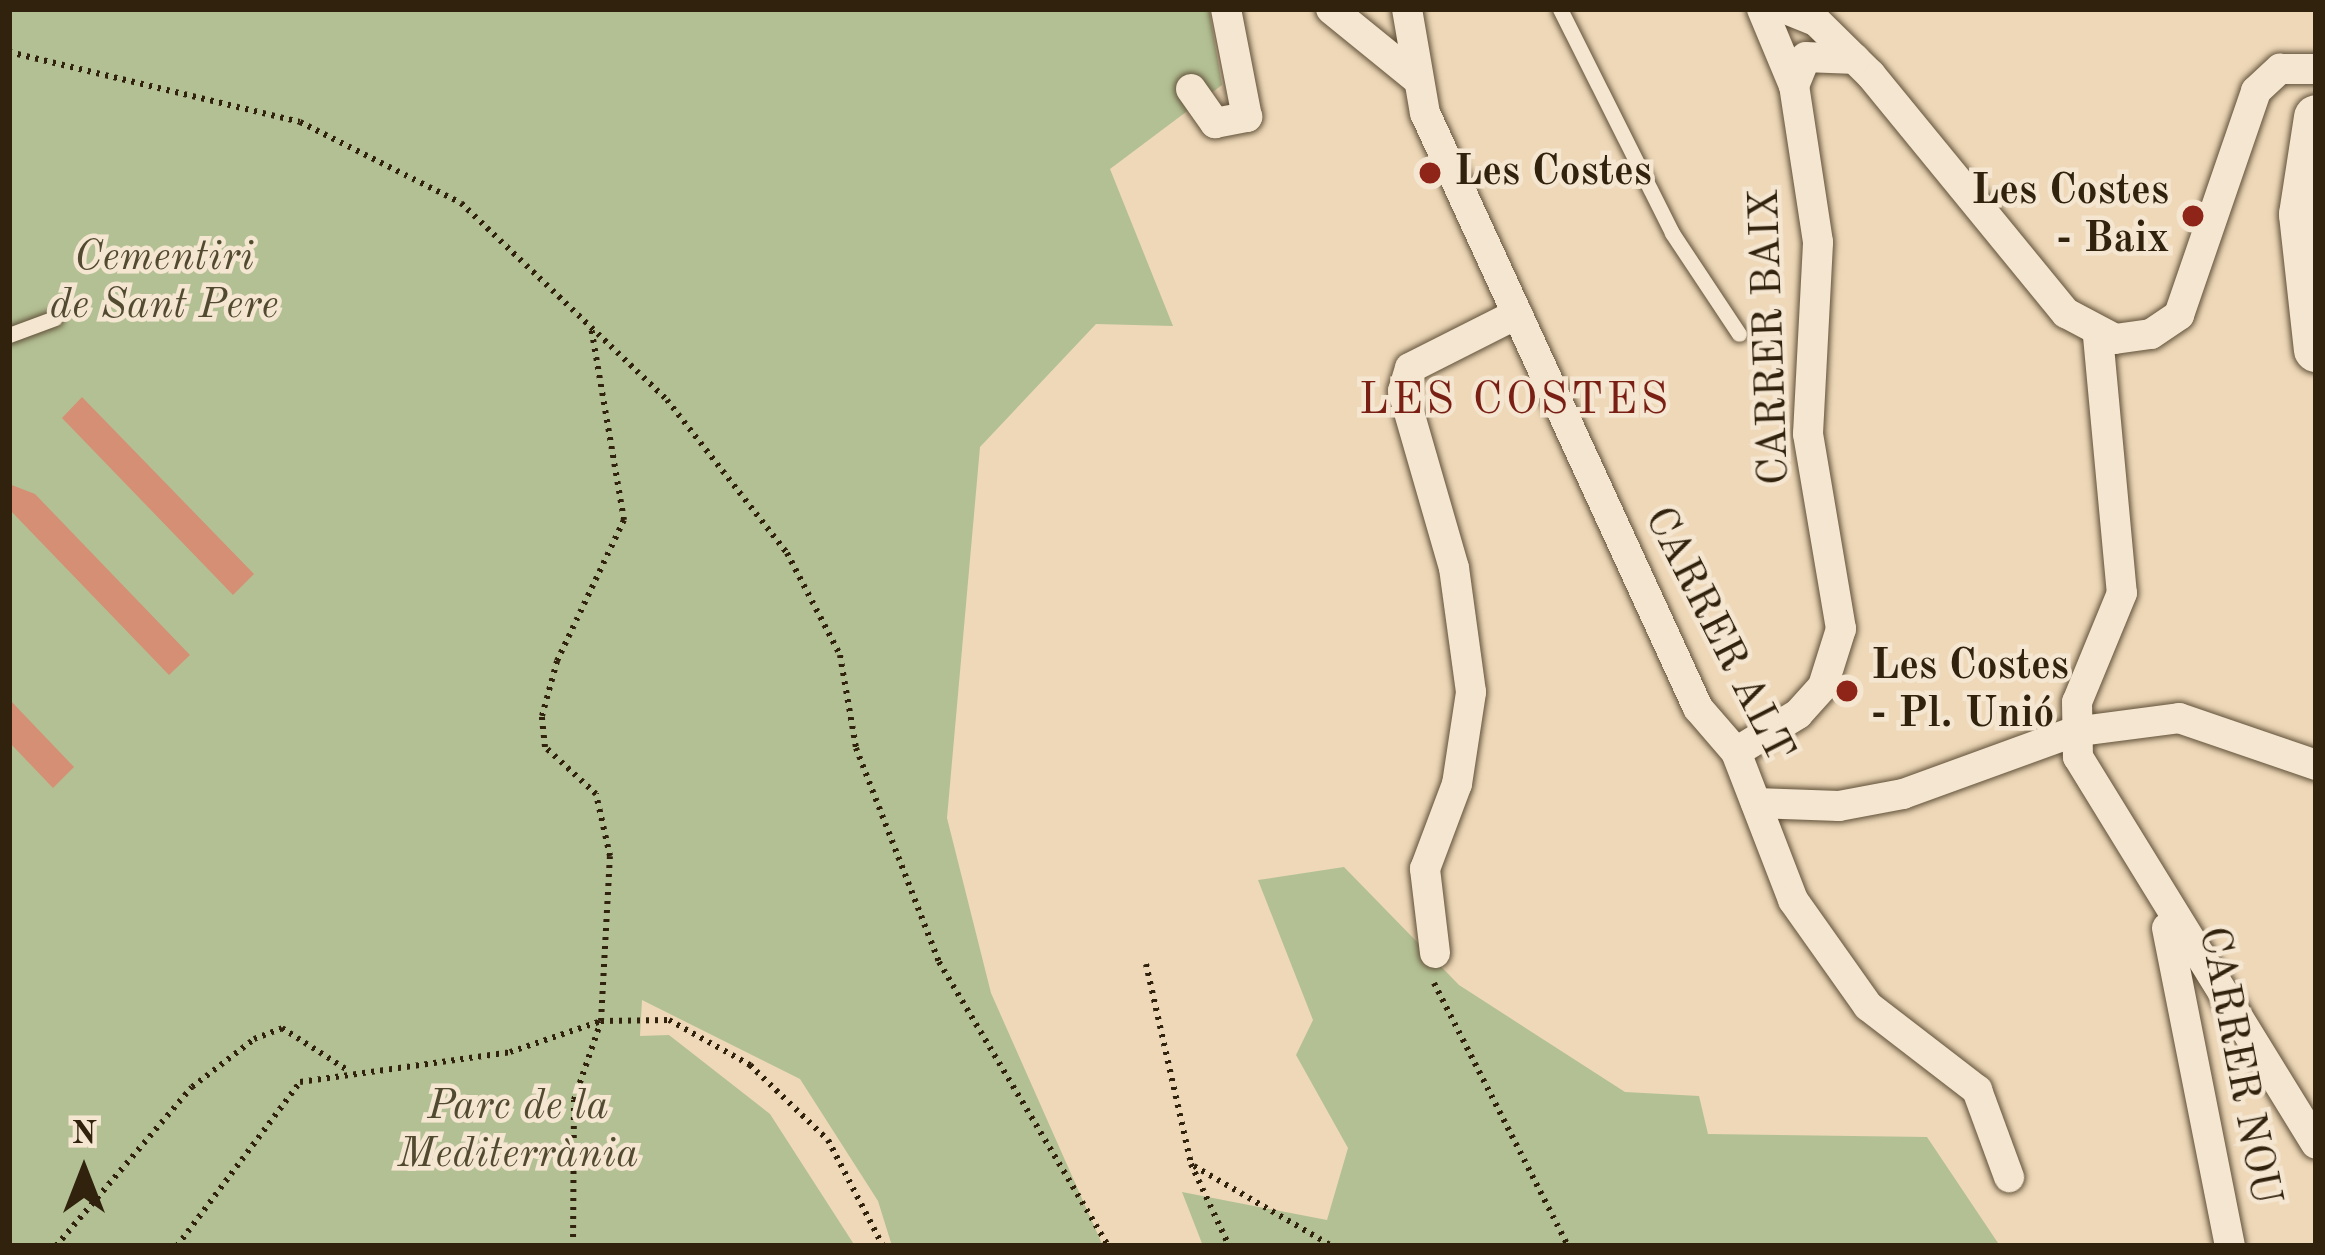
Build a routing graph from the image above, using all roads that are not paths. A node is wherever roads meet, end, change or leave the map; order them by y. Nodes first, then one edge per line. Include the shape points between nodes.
1 (1226, 9) edge
2 (1331, 9) edge
3 (1407, 9) edge
4 (1560, 9) edge
5 (1762, 9) edge
6 (1786, 9) edge
7 (1856, 59) junction
8 (2316, 69) edge
9 (1417, 78) junction
10 (1794, 86) junction
11 (1190, 89) dead end
12 (2316, 117) edge
13 (1517, 314) junction
14 (55, 318) dead end
15 (9, 334) edge
16 (1738, 334) dead end
17 (2098, 336) junction
18 (2316, 350) edge
19 (2073, 732) junction
20 (1736, 752) junction
21 (2316, 765) edge
22 (1756, 803) junction
23 (2161, 902) junction
24 (1435, 953) road end
25 (2316, 1144) edge
26 (2009, 1177) dead end
27 (2230, 1246) edge

1 - 11 street via 1247,116 1215,123
2 - 9 street
3 - 9 street, CARRER ALT
4 - 16 lane via 1672,233
5 - 10 street, CARRER BAIX
6 - 7 street via 1816,21
7 - 10 street via 1806,56
7 - 17 street via 2066,313
8 - 17 street via 2280,69 2255,91 2179,315 2137,338
9 - 13 street, CARRER ALT
10 - 20 street, CARRER BAIX via 1818,242 1808,434 1840,629 1823,686 1798,714
12 - 18 street via 2301,214
13 - 20 street, CARRER ALT via 1698,708
13 - 24 street via 1410,368 1403,391 1454,568 1471,692 1457,784 1425,869
14 - 15 lane
17 - 19 street via 2122,593
19 - 21 street via 2179,718
19 - 22 street via 1903,794 1838,806
19 - 23 street via 2089,781
20 - 22 street, CARRER ALT
22 - 26 street, CARRER ALT via 1829,960 1868,1006 1977,1090
23 - 25 street
23 - 27 street, CARRER NOU

